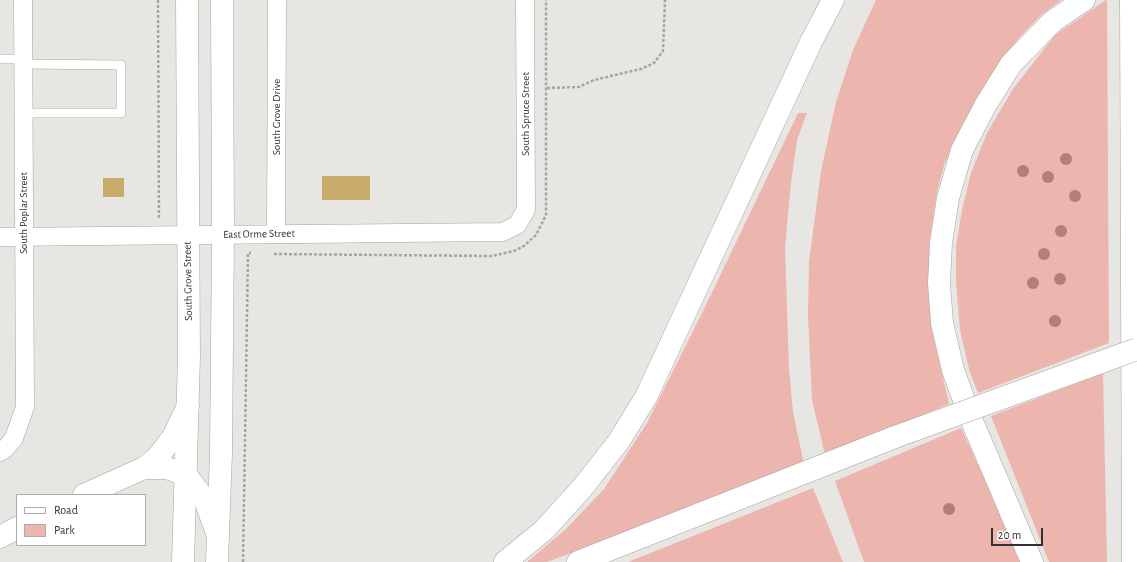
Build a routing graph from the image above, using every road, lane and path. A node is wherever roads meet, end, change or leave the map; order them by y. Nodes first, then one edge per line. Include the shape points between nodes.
1 (24, 0) edge
2 (158, 0) edge
3 (187, 0) edge
4 (222, 0) edge
5 (277, 0) edge
6 (525, 0) edge
7 (546, 0) edge
8 (665, 0) edge
9 (833, 0) edge
10 (1084, 0) edge
11 (1131, 0) edge
12 (0, 59) edge
13 (24, 61) junction
14 (547, 88) junction
15 (24, 112) junction
16 (159, 219) dead end
17 (517, 225) joint
18 (276, 234) junction
19 (188, 235) junction
20 (223, 235) junction
21 (24, 236) junction
22 (0, 237) edge
23 (256, 253) dead end
24 (272, 254) dead end
25 (1137, 349) edge
26 (188, 406) junction
27 (0, 452) edge
28 (144, 468) junction
29 (186, 475) junction
30 (86, 494) edge
31 (16, 529) edge
32 (218, 536) junction
33 (0, 537) edge
34 (183, 562) edge
35 (217, 562) edge
36 (243, 562) edge
37 (505, 562) edge
38 (578, 562) edge
39 (1032, 562) edge
40 (1133, 562) edge

1 - 13 street, South Poplar Street
2 - 16 path
3 - 19 main road, South Grove Street
4 - 20 main road
5 - 18 street, South Grove Drive
6 - 17 street, South Spruce Street via 526,210
7 - 14 path
8 - 14 path via 663,51 654,63 641,69 594,80 580,87
9 - 37 main road via 811,42 646,397 618,441 583,487 544,530
10 - 39 main road via 1053,21 1011,64 985,106 962,150 948,198 941,243 939,284 942,323 954,370 969,414
11 - 40 main road
12 - 13 lane
13 - 15 street, South Poplar Street
13 - 15 lane via 120,65 121,112
14 - 24 path via 546,215 536,235 524,246 492,256
15 - 21 street, South Poplar Street
17 - 18 street, East Orme Street via 502,232
18 - 20 street, East Orme Street
19 - 20 street, East Orme Street
19 - 21 street, East Orme Street
19 - 26 main road, South Grove Street
20 - 32 main road
21 - 22 street, East Orme Street
21 - 27 street, South Poplar Street via 25,407 14,438
23 - 36 path via 248,253
25 - 38 main road, bridge via 895,437
26 - 28 main road via 173,437 157,458
26 - 29 main road, South Grove Street
28 - 29 main road via 167,468
28 - 30 main road
29 - 32 main road via 204,500
29 - 34 main road, South Grove Street
31 - 33 main road
32 - 35 main road

